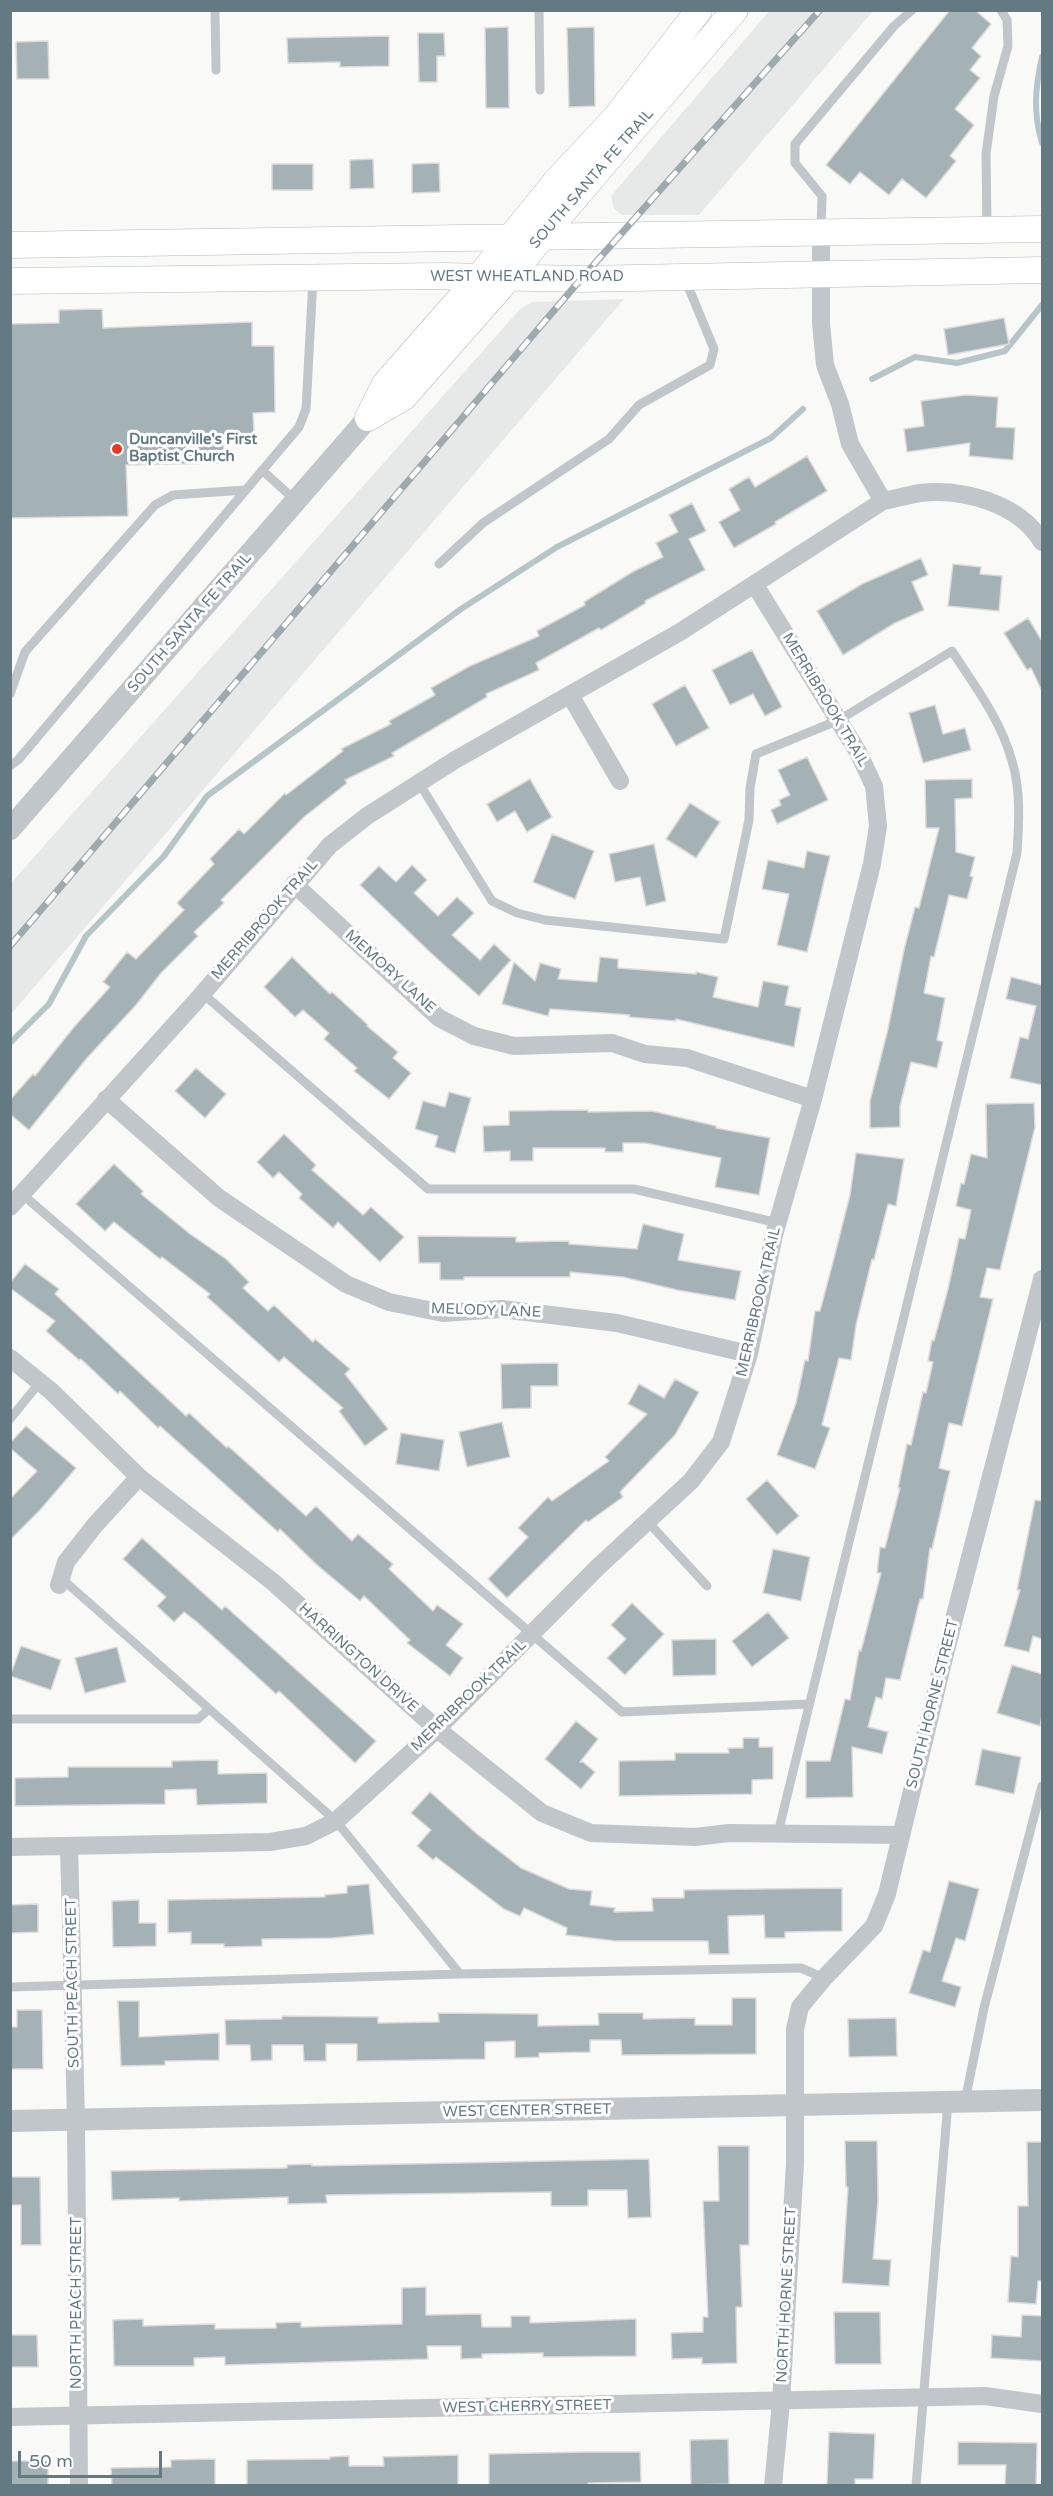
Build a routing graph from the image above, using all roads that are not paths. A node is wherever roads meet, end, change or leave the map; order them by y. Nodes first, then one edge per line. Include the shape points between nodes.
1 (215, 10) edge
2 (538, 10) edge
3 (699, 10) edge
4 (912, 10) edge
5 (1001, 10) edge
6 (734, 11) edge
7 (216, 70) dead end
8 (540, 90) dead end
9 (1042, 228) edge
10 (987, 230) junction
11 (821, 232) junction
12 (509, 238) junction
13 (541, 238) junction
14 (10, 245) edge
15 (1042, 270) edge
16 (820, 273) junction
17 (684, 276) junction
18 (313, 277) junction
19 (478, 278) junction
20 (508, 279) junction
21 (10, 281) edge
22 (368, 418) junction
23 (262, 470) junction
24 (245, 490) junction
25 (296, 501) junction
26 (883, 501) junction
27 (1042, 542) edge
28 (439, 564) dead end
29 (755, 585) junction
30 (10, 694) edge
31 (570, 694) junction
32 (839, 720) junction
33 (10, 766) edge
34 (620, 781) dead end
35 (419, 783) junction
36 (10, 828) edge
37 (294, 884) junction
38 (202, 993) junction
39 (106, 1099) junction
40 (813, 1099) junction
41 (16, 1201) edge
42 (778, 1223) junction
43 (1042, 1279) edge
44 (749, 1354) junction
45 (10, 1358) edge
46 (40, 1382) junction
47 (10, 1419) edge
48 (139, 1477) junction
49 (648, 1522) junction
50 (60, 1582) joint
51 (707, 1586) dead end
52 (532, 1634) junction
53 (808, 1704) junction
54 (209, 1709) junction
55 (10, 1719) edge
56 (437, 1729) junction
57 (1042, 1786) edge
58 (336, 1821) junction
59 (778, 1833) junction
60 (901, 1835) junction
61 (69, 1846) junction
62 (10, 1847) edge
63 (460, 1974) junction
64 (824, 1978) junction
65 (73, 1986) junction
66 (10, 1987) edge
67 (1042, 2100) edge
68 (957, 2102) junction
69 (796, 2105) junction
70 (76, 2120) junction
71 (10, 2121) edge
72 (922, 2399) junction
73 (781, 2402) junction
74 (1042, 2404) edge
75 (78, 2416) junction
76 (10, 2417) edge
77 (79, 2486) edge
78 (773, 2486) edge
79 (916, 2486) edge

1 - 7 lane
2 - 8 lane
3 - 12 main road, SOUTH SANTA FE TRAIL via 616,117
4 - 11 lane via 894,26 795,144 795,163 822,196
5 - 10 lane via 1007,20 1008,46 994,96 986,154
6 - 13 main road, SOUTH SANTA FE TRAIL
9 - 10 main road
10 - 11 main road
11 - 13 main road
11 - 16 street
12 - 13 main road
12 - 14 main road
12 - 19 main road, SOUTH SANTA FE TRAIL
13 - 20 main road, SOUTH SANTA FE TRAIL
15 - 16 main road, WEST WHEATLAND ROAD
16 - 17 main road, WEST WHEATLAND ROAD
16 - 26 street via 825,365 850,444
17 - 20 main road, WEST WHEATLAND ROAD
17 - 28 lane via 714,349 710,365 639,405 609,440 483,524
18 - 19 main road, WEST WHEATLAND ROAD
18 - 21 main road, WEST WHEATLAND ROAD
18 - 23 lane via 306,409 299,427
19 - 20 main road, WEST WHEATLAND ROAD
19 - 22 main road, SOUTH SANTA FE TRAIL via 385,384
20 - 22 main road, SOUTH SANTA FE TRAIL via 404,397
22 - 25 street, SOUTH SANTA FE TRAIL
23 - 24 lane
23 - 25 lane
24 - 30 lane via 173,495 155,505 25,652
24 - 33 lane
25 - 36 street, SOUTH SANTA FE TRAIL
26 - 27 street via 921,493 973,495 1015,514
26 - 29 street
29 - 31 street, MERRIBROOK TRAIL
29 - 32 street, MERRIBROOK TRAIL
31 - 34 street
31 - 35 street, MERRIBROOK TRAIL
32 - 35 lane via 756,754 749,820 724,939 545,920 492,901
32 - 40 street, MERRIBROOK TRAIL via 874,786 878,826
32 - 53 lane via 952,651 997,722 1013,761 1019,812 1017,853
35 - 37 street, MERRIBROOK TRAIL via 330,845
37 - 38 street, MERRIBROOK TRAIL
37 - 40 street, MEMORY LANE via 440,1018 474,1036 514,1046 612,1043 645,1054 687,1058
38 - 39 street, MERRIBROOK TRAIL
38 - 42 lane via 428,1189 634,1189
39 - 41 street, MERRIBROOK TRAIL
39 - 44 street, MELODY LANE via 219,1197 346,1284 389,1302 443,1313 501,1309 617,1323
40 - 42 street, MERRIBROOK TRAIL
41 - 52 lane
42 - 44 street, MERRIBROOK TRAIL
43 - 60 street, SOUTH HORNE STREET
44 - 49 street, MERRIBROOK TRAIL via 721,1442 691,1481
45 - 46 street, HARRINGTON DRIVE
46 - 47 lane
46 - 48 street, HARRINGTON DRIVE
48 - 50 street via 66,1562
48 - 56 street, HARRINGTON DRIVE via 273,1581
49 - 51 lane
49 - 52 street, MERRIBROOK TRAIL
50 - 54 lane
52 - 53 lane via 622,1712
52 - 56 street, MERRIBROOK TRAIL
53 - 59 lane
54 - 55 lane via 198,1719
54 - 58 lane
56 - 58 street, MERRIBROOK TRAIL
56 - 59 street, HARRINGTON DRIVE via 542,1813 591,1833 695,1837
57 - 68 lane
58 - 61 street, MERRIBROOK TRAIL via 306,1836 270,1842
58 - 63 lane
59 - 60 street, HARRINGTON DRIVE
60 - 64 street, SOUTH HORNE STREET via 887,1894 874,1926
61 - 62 street, MERRIBROOK TRAIL
61 - 65 street, SOUTH PEACH STREET
63 - 64 lane via 801,1968
63 - 65 lane
64 - 69 street, SOUTH HORNE STREET via 800,2007 795,2029
65 - 66 lane
65 - 70 street, SOUTH PEACH STREET
67 - 68 street, WEST CENTER STREET
68 - 69 street, WEST CENTER STREET
68 - 72 lane
69 - 70 street, WEST CENTER STREET
69 - 73 street, NORTH HORNE STREET
70 - 71 street, WEST CENTER STREET
70 - 75 street, NORTH PEACH STREET
72 - 73 street, WEST CHERRY STREET
72 - 74 street, WEST CHERRY STREET via 985,2396
72 - 79 lane
73 - 75 street, WEST CHERRY STREET
73 - 78 street, NORTH HORNE STREET
75 - 76 street, WEST CHERRY STREET
75 - 77 street, NORTH PEACH STREET

